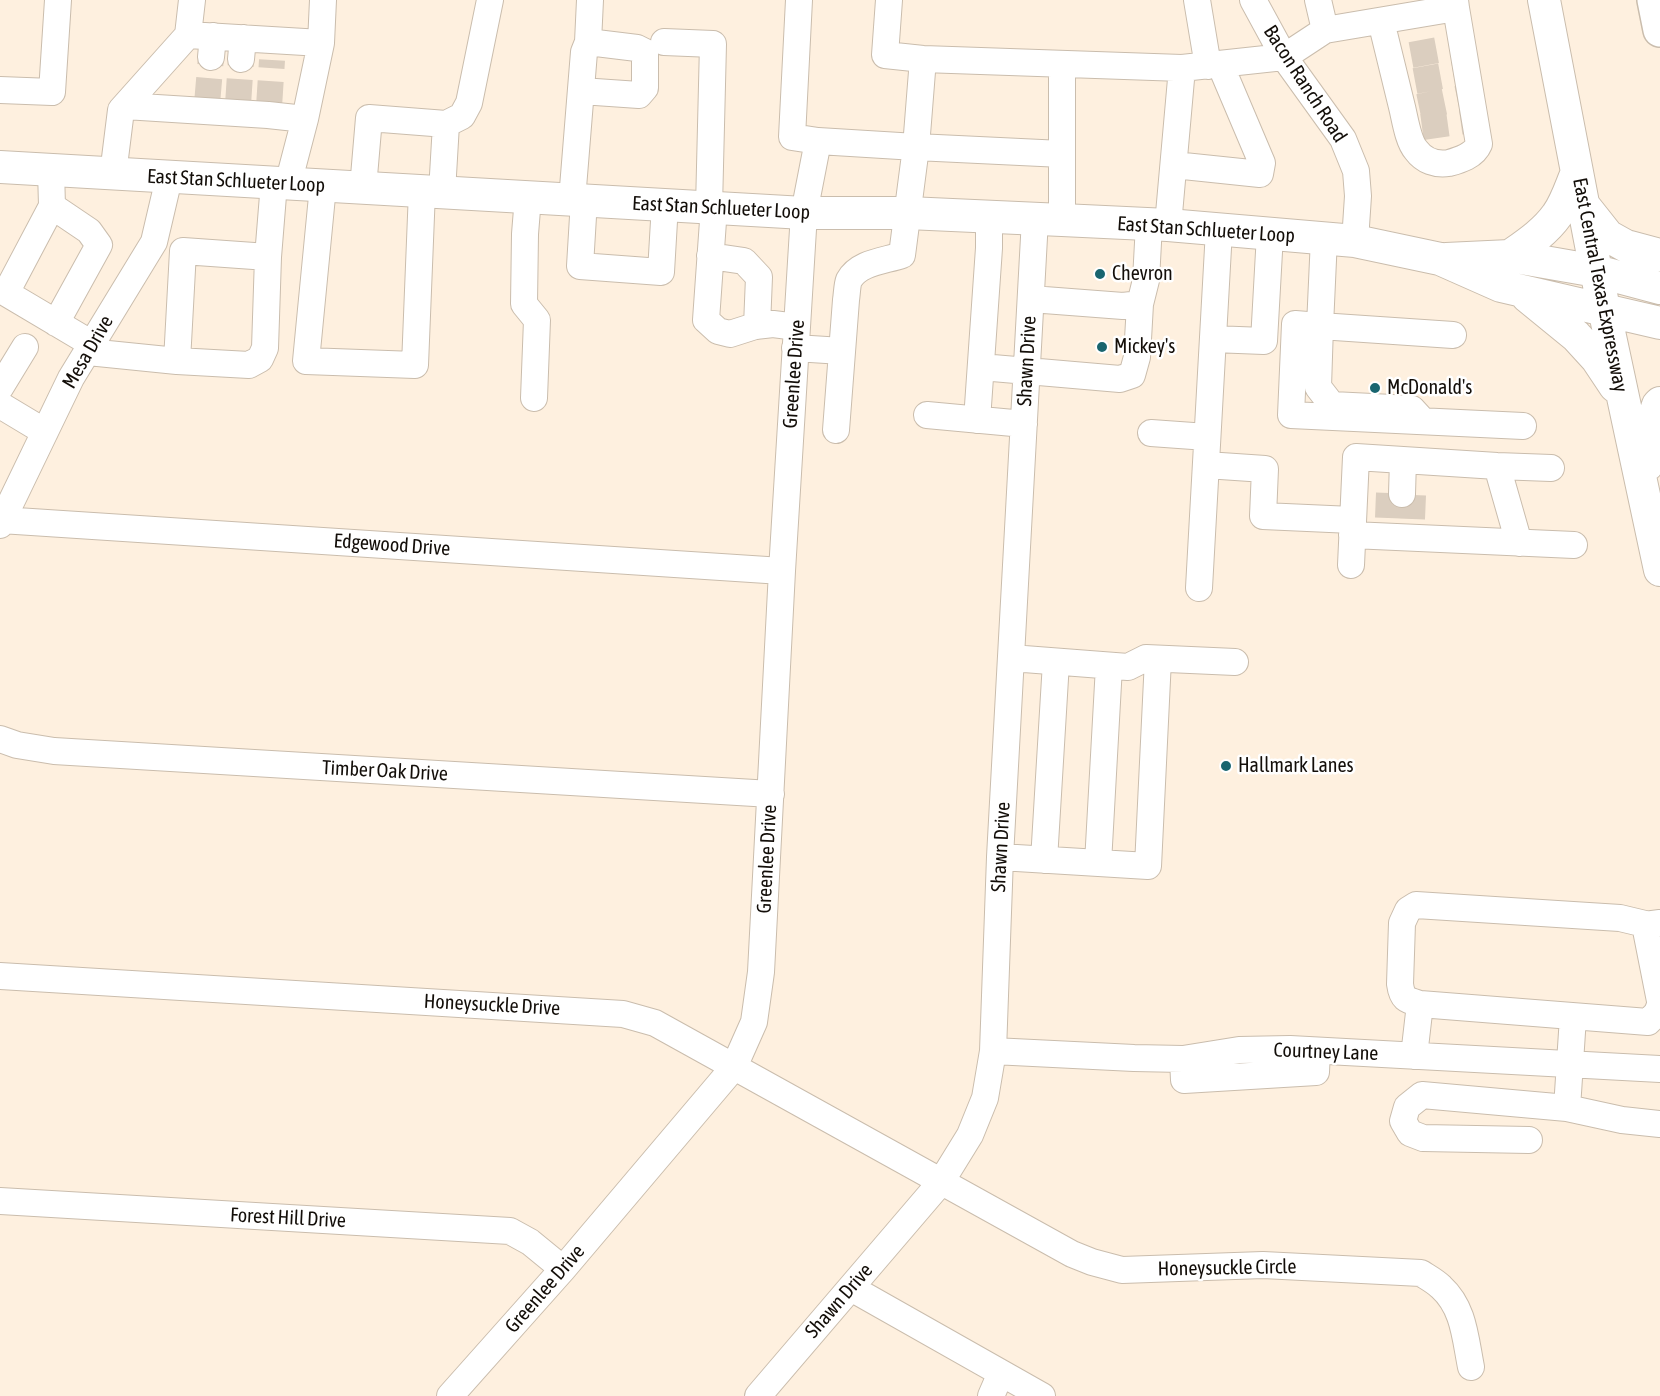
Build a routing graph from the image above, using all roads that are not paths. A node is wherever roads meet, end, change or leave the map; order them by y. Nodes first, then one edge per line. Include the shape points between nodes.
1 (58, 0) edge
2 (192, 0) edge
3 (323, 0) edge
4 (489, 0) edge
5 (590, 0) edge
6 (799, 0) edge
7 (889, 0) edge
8 (1197, 0) edge
9 (1253, 0) edge
10 (1318, 0) edge
11 (1544, 0) edge
12 (1654, 0) edge
13 (1455, 4) edge
14 (1381, 21) junction
15 (1324, 30) junction
16 (1660, 30) edge
17 (588, 42) junction
18 (664, 42) dead end
19 (204, 43) junction
20 (321, 43) junction
21 (1284, 57) junction
22 (923, 59) junction
23 (1062, 64) junction
24 (1214, 65) junction
25 (1182, 68) junction
26 (0, 90) edge
27 (581, 91) junction
28 (125, 106) junction
29 (304, 119) junction
30 (446, 124) junction
31 (818, 141) junction
32 (916, 147) junction
33 (1062, 154) junction
34 (1174, 165) junction
35 (0, 167) edge
36 (51, 170) junction
37 (1577, 172) junction
38 (113, 174) junction
39 (169, 178) junction
40 (281, 183) junction
41 (324, 186) junction
42 (363, 188) junction
43 (432, 192) junction
44 (528, 197) junction
45 (578, 200) junction
46 (665, 204) junction
47 (52, 206) junction
48 (1584, 206) junction
49 (711, 207) junction
50 (804, 213) junction
51 (908, 213) junction
52 (989, 217) junction
53 (1048, 219) junction
54 (1159, 225) junction
55 (1219, 230) junction
56 (1270, 234) junction
57 (1324, 238) junction
58 (1355, 241) junction
59 (1510, 255) junction
60 (1660, 255) edge
61 (710, 256) junction
62 (268, 257) junction
63 (1440, 259) junction
64 (1596, 271) junction
65 (1660, 288) edge
66 (1522, 292) junction
67 (1031, 299) junction
68 (1140, 304) junction
69 (1604, 309) junction
70 (56, 323) junction
71 (1660, 323) edge
72 (757, 326) junction
73 (1320, 335) junction
74 (1453, 335) dead end
75 (796, 338) junction
76 (1213, 339) junction
77 (25, 347) dead end
78 (90, 348) junction
79 (842, 351) junction
80 (177, 361) junction
81 (981, 367) junction
82 (1027, 371) junction
83 (0, 388) edge
84 (534, 398) dead end
85 (1623, 399) junction
86 (1660, 403) edge
87 (0, 405) edge
88 (927, 415) dead end
89 (977, 420) junction
90 (1423, 421) junction
91 (1024, 424) junction
92 (1523, 426) dead end
93 (836, 430) dead end
94 (45, 432) junction
95 (1151, 433) dead end
96 (1207, 437) junction
97 (1402, 460) junction
98 (1206, 465) junction
99 (1497, 466) junction
100 (1551, 468) dead end
101 (1645, 500) junction
102 (1400, 517) junction
103 (1, 522) edge
104 (1352, 527) junction
105 (1519, 543) junction
106 (1574, 545) dead end
107 (1351, 565) dead end
108 (1660, 570) edge
109 (782, 571) junction
110 (1199, 588) dead end
111 (1011, 658) junction
112 (1158, 659) junction
113 (1056, 662) junction
114 (1235, 662) dead end
115 (1109, 666) junction
116 (0, 739) edge
117 (771, 794) junction
118 (1000, 857) junction
119 (1044, 860) junction
120 (1098, 863) junction
121 (1653, 923) edge
122 (0, 976) edge
123 (1660, 1003) edge
124 (1420, 1004) junction
125 (1572, 1017) junction
126 (993, 1051) junction
127 (1414, 1056) junction
128 (1569, 1064) junction
129 (734, 1067) junction
130 (1660, 1069) edge
131 (1567, 1108) junction
132 (1660, 1124) edge
133 (1528, 1140) dead end
134 (941, 1182) junction
135 (0, 1201) edge
136 (563, 1269) junction
137 (851, 1288) junction
138 (1471, 1367) dead end
139 (996, 1385) edge
140 (450, 1396) edge
141 (758, 1396) edge
142 (1042, 1396) edge

1 - 26 street via 52,92
2 - 19 street
3 - 20 street
4 - 30 street via 470,103 462,116
5 - 17 street
6 - 31 street via 792,137
7 - 22 street via 885,55
8 - 24 street
9 - 21 street, Bacon Ranch Road
10 - 15 street
11 - 37 main road, East Central Texas Expressway
12 - 16 highway
13 - 14 street
13 - 14 street via 1466,97 1479,144 1468,156 1445,163 1425,159 1415,149 1401,57
14 - 15 street
15 - 21 street
17 - 27 street
17 - 27 street via 645,52 645,88 639,95
18 - 49 street via 713,44
19 - 20 street via 272,50
19 - 28 street
20 - 29 street
21 - 24 street
21 - 58 street, Bacon Ranch Road via 1343,139 1356,171
22 - 23 street
22 - 32 street
23 - 25 street
23 - 33 street, Shawn Drive
24 - 25 street
24 - 34 street via 1262,163 1260,174
25 - 34 street
27 - 45 street
28 - 29 street via 269,111
28 - 38 street via 121,110
29 - 40 street
30 - 42 street via 369,118
30 - 43 street
31 - 32 street
31 - 50 street, Greenlee Drive
32 - 33 street
32 - 51 street
33 - 53 street, Shawn Drive
34 - 54 street
35 - 36 main road, East Stan Schlueter Loop
36 - 38 main road, East Stan Schlueter Loop
36 - 47 street
37 - 48 main road, East Central Texas Expressway
37 - 59 main road via 1558,214 1532,241
38 - 39 main road, East Stan Schlueter Loop
39 - 40 main road, East Stan Schlueter Loop
39 - 78 street, Mesa Drive via 154,242
40 - 41 main road, East Stan Schlueter Loop
40 - 62 street
41 - 42 main road, East Stan Schlueter Loop
41 - 43 street via 306,361 415,365
42 - 43 main road, East Stan Schlueter Loop
43 - 44 main road, East Stan Schlueter Loop
44 - 45 main road, East Stan Schlueter Loop
44 - 84 street via 524,304 537,320
45 - 46 main road, East Stan Schlueter Loop
45 - 46 street via 580,266 661,272
46 - 49 main road, East Stan Schlueter Loop
47 - 70 street via 89,231 99,245
47 - 70 street via 6,293
48 - 60 main road via 1608,236 1626,246
48 - 64 main road, East Central Texas Expressway
49 - 50 main road, East Stan Schlueter Loop
49 - 61 street
50 - 51 main road, East Stan Schlueter Loop
50 - 75 street, Greenlee Drive
51 - 52 main road, East Stan Schlueter Loop
51 - 79 street via 902,255 870,263 849,280
52 - 53 main road, East Stan Schlueter Loop
52 - 81 street
53 - 54 main road, East Stan Schlueter Loop
53 - 67 street, Shawn Drive
54 - 55 main road, East Stan Schlueter Loop
54 - 68 street
55 - 56 main road, East Stan Schlueter Loop
55 - 76 street
56 - 57 main road, East Stan Schlueter Loop
56 - 76 street via 1264,341
57 - 58 main road, East Stan Schlueter Loop
57 - 73 street
58 - 63 main road, East Stan Schlueter Loop
59 - 63 main road, East Stan Schlueter Loop
59 - 64 main road, East Stan Schlueter Loop
61 - 72 street via 744,261 759,277
61 - 72 street via 706,320 718,331 730,334
62 - 80 street via 265,348 260,359 249,365
62 - 80 street via 183,251
63 - 66 main road, East Stan Schlueter Loop
64 - 65 main road, East Stan Schlueter Loop
64 - 69 main road, East Central Texas Expressway
66 - 69 main road, East Stan Schlueter Loop
66 - 85 main road via 1576,336 1597,359
67 - 68 street
67 - 82 street, Shawn Drive
68 - 82 street via 1132,375 1120,379
69 - 71 main road, East Stan Schlueter Loop
69 - 85 main road, East Central Texas Expressway
70 - 78 street
72 - 75 street via 772,324
73 - 74 street
73 - 90 street via 1318,387 1332,405 1412,409
73 - 90 street via 1295,324 1291,415
75 - 79 street
75 - 109 street, Greenlee Drive
76 - 96 street
77 - 83 street
78 - 80 street
78 - 94 street, Mesa Drive
79 - 93 street
81 - 82 street
81 - 89 street
82 - 91 street, Shawn Drive
85 - 101 main road, East Central Texas Expressway
86 - 101 main road via 1650,429
87 - 94 street
88 - 89 street
89 - 91 street
90 - 92 street
91 - 111 street, Shawn Drive
94 - 103 street, Mesa Drive
95 - 96 street
96 - 98 street
97 - 99 street
97 - 102 street
97 - 104 street via 1356,457
98 - 104 street via 1265,469 1263,516
98 - 110 street
99 - 100 street
99 - 105 street
101 - 108 main road, East Central Texas Expressway
102 - 104 street
102 - 105 street
103 - 109 street, Edgewood Drive
104 - 107 street
105 - 106 street
109 - 117 street, Greenlee Drive
111 - 113 street
111 - 118 street, Shawn Drive
112 - 114 street
112 - 115 street via 1146,658 1128,667
112 - 120 street via 1148,866
113 - 115 street
113 - 119 street
115 - 120 street
116 - 117 street, Timber Oak Drive via 54,751
117 - 129 street, Greenlee Drive via 760,982 754,1022
118 - 119 street
118 - 126 street, Shawn Drive
119 - 120 street
121 - 123 street
121 - 124 street via 1416,905 1408,910 1402,923 1400,984 1406,1000
122 - 129 street, Honeysuckle Drive via 623,1014 655,1023
123 - 125 street via 1648,1023
124 - 125 street
124 - 127 street
125 - 128 street
126 - 127 street, Courtney Lane via 1183,1059 1239,1050
126 - 134 street, Shawn Drive via 985,1098 970,1135
127 - 128 street, Courtney Lane
128 - 130 street, Courtney Lane
128 - 131 street
129 - 134 street, Honeysuckle Drive
129 - 136 street, Greenlee Drive
131 - 132 street
131 - 133 street via 1422,1095 1407,1107 1403,1121 1410,1134 1423,1138
134 - 137 street, Shawn Drive
134 - 138 street, Honeysuckle Circle via 1072,1254 1122,1270 1263,1265 1421,1273 1455,1302
135 - 136 street, Forest Hill Drive via 510,1231
136 - 140 street, Greenlee Drive
137 - 139 street
137 - 141 street, Shawn Drive
139 - 142 street

